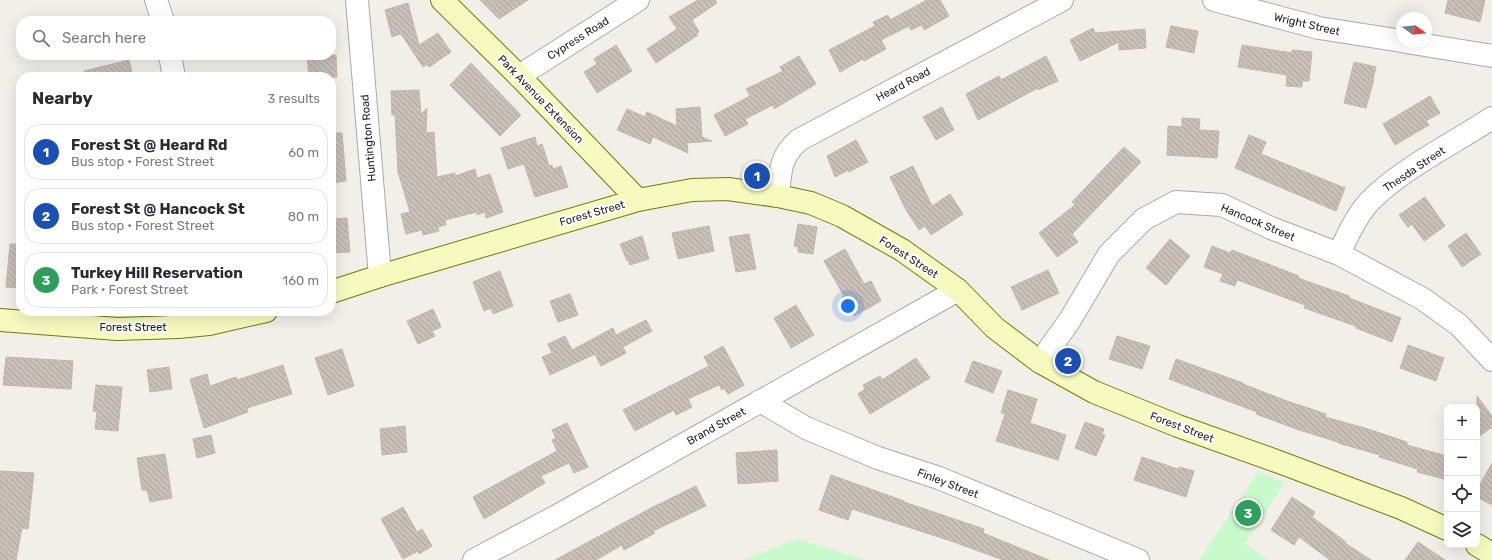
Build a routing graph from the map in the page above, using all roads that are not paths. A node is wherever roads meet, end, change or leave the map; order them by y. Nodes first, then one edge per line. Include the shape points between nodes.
1 (156, 0) edge
2 (357, 0) edge
3 (442, 0) edge
4 (638, 0) edge
5 (1062, 0) edge
6 (1214, 0) edge
7 (161, 16) edge
8 (1396, 40) edge
9 (1432, 46) edge
10 (1492, 56) edge
11 (171, 60) edge
12 (173, 72) edge
13 (519, 76) junction
14 (1492, 118) edge
15 (778, 196) junction
16 (638, 200) junction
17 (1339, 254) junction
18 (380, 276) junction
19 (336, 290) edge
20 (958, 290) junction
21 (244, 316) edge
22 (178, 319) edge
23 (0, 320) edge
24 (1492, 360) edge
25 (1040, 362) junction
26 (760, 401) junction
27 (1444, 527) edge
28 (1480, 547) edge
29 (1492, 554) edge
30 (474, 560) edge
31 (1138, 560) edge

1 - 7 street
2 - 18 street, Huntington Road
3 - 13 main road, Park Avenue Extension
4 - 13 street, Cypress Road
5 - 15 street, Heard Road via 799,140 790,147 782,162
6 - 8 street, Wright Street via 1319,28
9 - 10 street
11 - 12 street
13 - 16 main road, Park Avenue Extension
14 - 17 street, Thesda Street via 1404,173 1373,197 1352,225
15 - 16 main road, Forest Street via 728,189 692,190
15 - 20 main road, Forest Street via 811,203 842,216 902,250
16 - 18 main road, Forest Street
17 - 24 street, Hancock Street via 1423,299 1459,325
17 - 25 street, Hancock Street via 1271,228 1222,205 1176,202 1144,219 1109,254 1070,320
18 - 19 main road, Forest Street
20 - 25 main road, Forest Street via 995,328
20 - 26 street, Brand Street
21 - 22 main road, Forest Street via 209,324
22 - 23 main road, Forest Street via 117,329
25 - 27 main road, Forest Street via 1094,392 1150,415 1401,508
26 - 30 street, Brand Street
26 - 31 street, Finley Street via 806,428 878,458 939,478
28 - 29 main road

